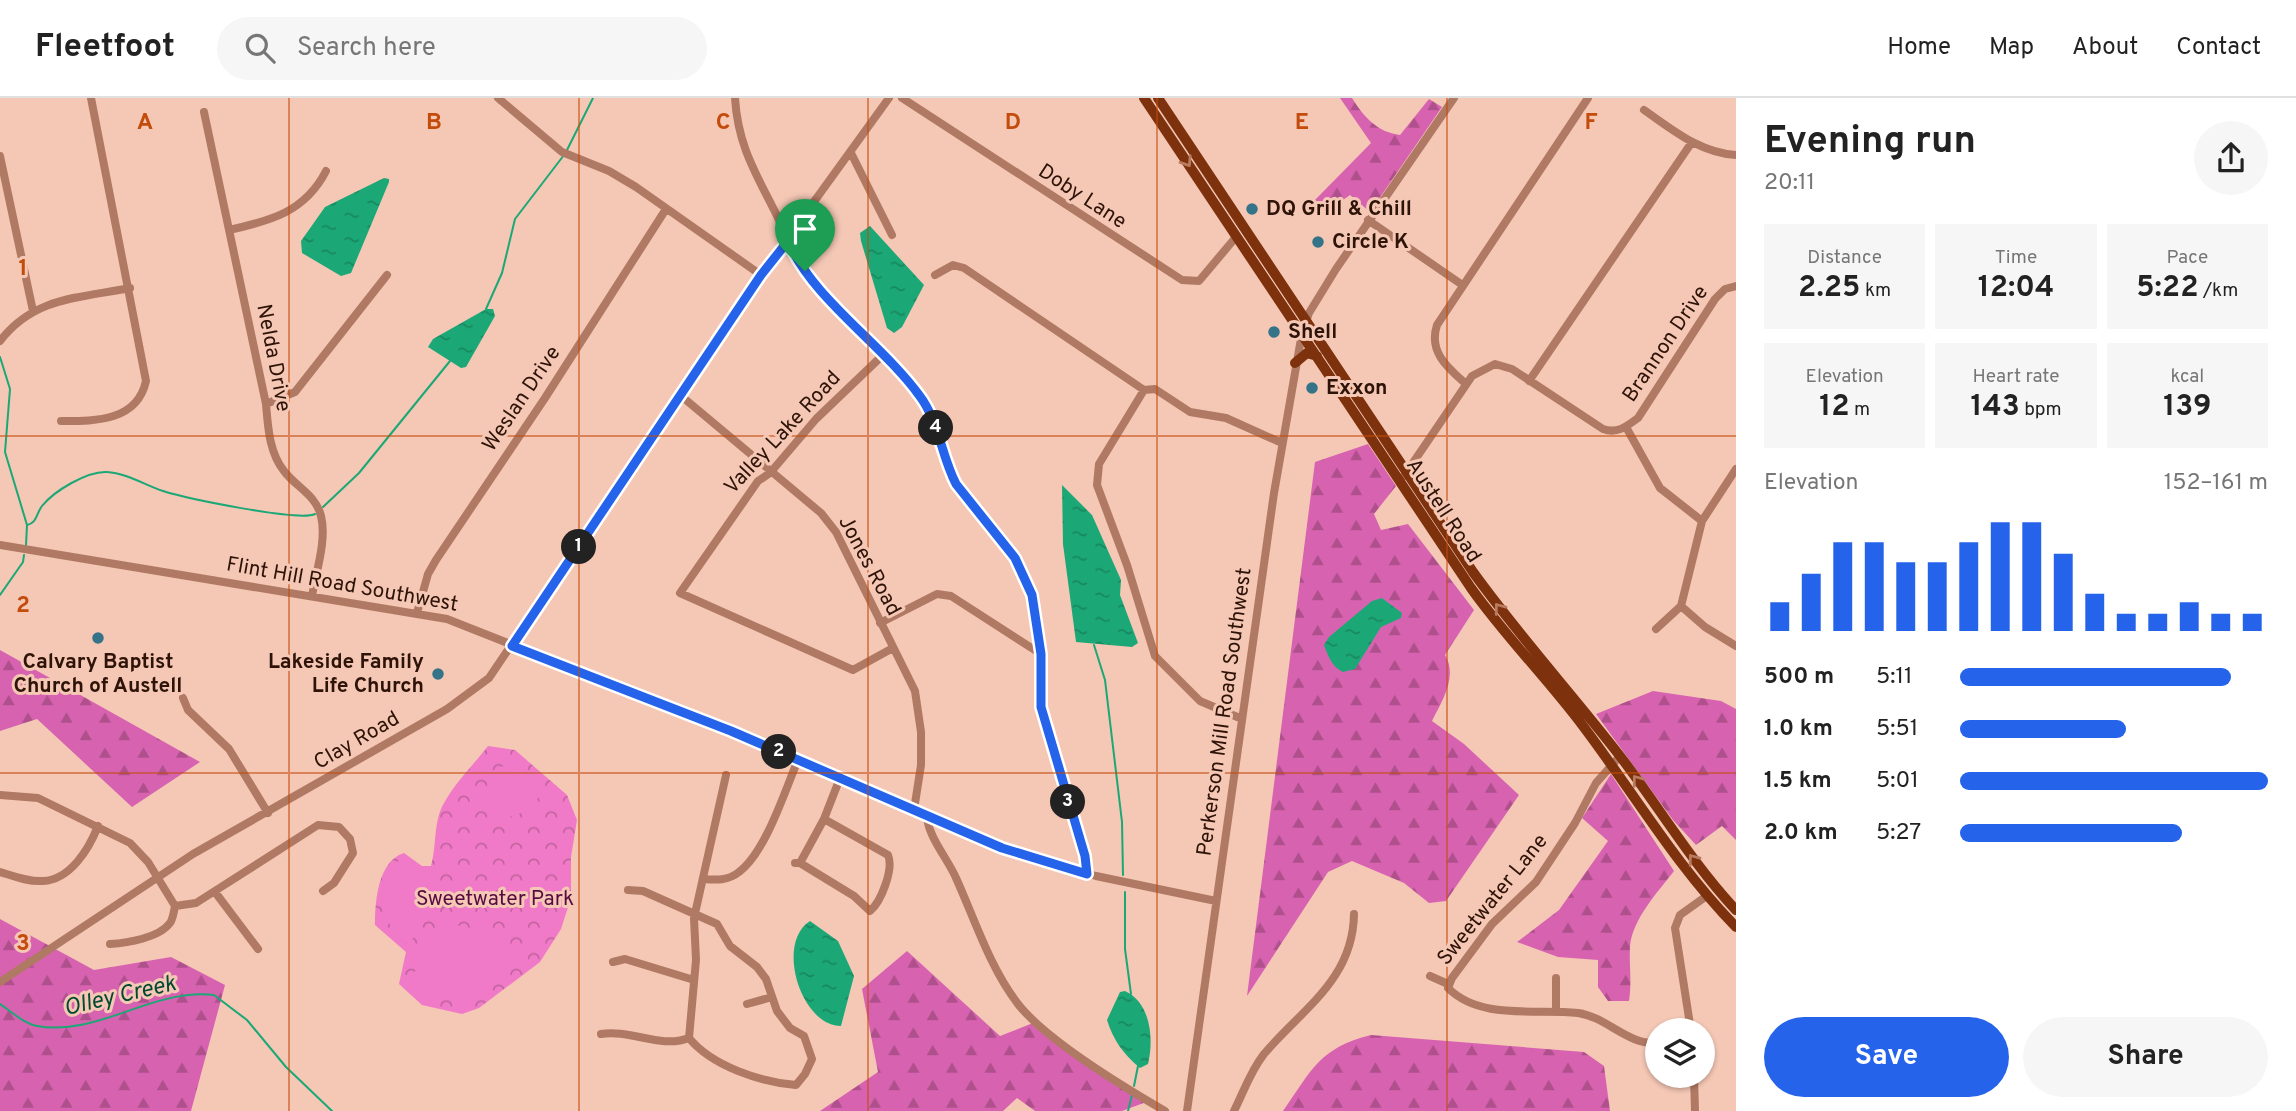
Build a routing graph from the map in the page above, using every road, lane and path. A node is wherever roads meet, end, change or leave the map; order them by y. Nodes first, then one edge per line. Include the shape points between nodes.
1 (91, 98) edge
2 (498, 98) edge
3 (735, 98) edge
4 (889, 98) edge
5 (902, 98) edge
6 (1144, 98) edge
7 (1158, 98) edge
8 (1454, 98) edge
9 (1588, 98) edge
10 (1644, 110) dead end
11 (204, 112) dead end
12 (1692, 142) junction
13 (851, 153) junction
14 (1736, 155) edge
15 (0, 156) edge
16 (326, 171) dead end
17 (666, 209) junction
18 (1368, 220) junction
19 (229, 230) junction
20 (892, 235) dead end
21 (1236, 237) junction
22 (788, 241) junction
23 (387, 275) dead end
24 (761, 275) junction
25 (935, 275) dead end
26 (1461, 284) junction
27 (1736, 286) edge
28 (130, 288) junction
29 (33, 311) junction
30 (1306, 320) junction
31 (1301, 333) junction
32 (0, 341) edge
33 (885, 353) junction
34 (1317, 356) junction
35 (1295, 363) junction
36 (1529, 380) junction
37 (1466, 384) junction
38 (1144, 390) junction
39 (680, 395) junction
40 (266, 404) junction
41 (61, 421) dead end
42 (1626, 427) junction
43 (1282, 443) junction
44 (1736, 469) edge
45 (1406, 471) junction
46 (770, 473) junction
47 (1402, 483) junction
48 (1702, 521) junction
49 (0, 545) edge
50 (312, 596) junction
51 (1681, 606) junction
52 (417, 613) junction
53 (880, 623) junction
54 (1656, 629) dead end
55 (512, 646) junction
56 (1736, 646) edge
57 (891, 649) junction
58 (1041, 654) junction
59 (183, 698) dead end
60 (1242, 719) junction
61 (1620, 756) junction
62 (798, 760) junction
63 (1612, 765) junction
64 (726, 775) dead end
65 (840, 778) junction
66 (0, 795) edge
67 (914, 810) junction
68 (268, 813) junction
69 (927, 816) junction
70 (824, 819) junction
71 (98, 826) junction
72 (0, 872) edge
73 (1087, 874) junction
74 (157, 879) junction
75 (702, 880) junction
76 (628, 890) dead end
77 (323, 891) dead end
78 (215, 892) junction
79 (1708, 895) junction
80 (1216, 901) junction
81 (175, 906) junction
82 (1736, 910) edge
83 (695, 912) junction
84 (1354, 914) dead end
85 (1736, 927) edge
86 (110, 944) dead end
87 (258, 949) dead end
88 (613, 962) dead end
89 (1430, 976) dead end
90 (1556, 978) dead end
91 (694, 980) junction
92 (0, 982) edge
93 (1448, 984) junction
94 (772, 997) junction
95 (747, 1004) dead end
96 (1556, 1011) junction
97 (1689, 1018) edge
98 (601, 1034) dead end
99 (689, 1038) junction
100 (1645, 1042) edge
101 (1694, 1088) edge
102 (1165, 1111) edge
103 (1187, 1111) edge
104 (1234, 1111) edge
105 (1695, 1111) edge

1 - 28 street
2 - 17 street via 562,152 609,171
3 - 22 street via 742,146
4 - 13 street, Clay Road
5 - 21 street, Doby Lane via 1182,280 1199,281
6 -> 21 main road, Austell Road
7 - 30 main road, Austell Road
8 - 18 street, Perkerson Mill Road Southwest
9 - 26 street
10 - 12 street
11 - 19 street, Nelda Drive
12 - 14 street via 1717,154
12 - 36 street
13 - 20 street
13 - 22 street, Clay Road
15 - 29 street
16 - 19 street via 298,208
17 - 24 street
17 - 52 street, Weslan Drive via 436,561
18 - 26 street
18 - 30 street, Perkerson Mill Road Southwest
19 - 40 street, Nelda Drive
21 - 31 main road, Austell Road
22 - 24 street, Clay Road
22 - 33 street via 825,296
23 - 40 street via 295,392
24 - 39 street, Clay Road
25 - 38 street via 953,265 964,268
26 - 37 street via 1434,339 1441,360
27 - 42 street, Brannon Drive via 1715,299 1638,418
28 - 29 street via 46,304
28 - 41 street via 147,373 145,387 125,413 91,421
29 - 32 street
30 - 31 street, Perkerson Mill Road Southwest
30 - 45 main road, Austell Road
31 - 34 main road, Austell Road
31 - 35 street, Perkerson Mill Road Southwest
33 - 46 street, Valley Lake Road via 816,419
33 - 58 street via 931,414 956,484 1024,575 1032,595
34 - 35 main road via 1307,353
34 - 47 main road, Austell Road
35 - 43 street, Perkerson Mill Road Southwest
36 - 37 street, Brannon Drive via 1494,364
36 - 42 street, Brannon Drive via 1603,429
37 - 45 street, Brannon Drive
38 - 43 street via 1155,389 1190,412 1226,418
38 - 60 street via 1099,464 1097,485 1155,656 1200,701
39 - 46 street, Jones Road
39 - 55 street, Clay Road
40 - 50 street, Nelda Drive via 276,457 321,516 323,535
42 - 48 street via 1660,488
43 - 60 street, Perkerson Mill Road Southwest
44 - 48 street
45 - 47 street, Brannon Drive
61 -> 45 main road, Austell Road via 1499,608
46 - 53 street, Jones Road via 821,513 836,532
46 - 57 street, Valley Lake Road via 745,497 680,593 853,670
47 - 63 main road, Austell Road via 1485,608
48 - 51 street
49 - 50 street, Flint Hill Road Southwest
50 - 52 street, Flint Hill Road Southwest
51 - 54 street
51 - 56 street
52 - 55 street, Flint Hill Road Southwest via 447,619
53 - 57 street, Jones Road
53 - 58 street via 937,594 951,596
55 - 62 street, Flint Hill Road Southwest
55 - 68 street, Clay Road via 474,692
57 - 67 street, Jones Road via 915,691 919,709 921,765
58 - 73 street via 1041,707
59 - 68 street via 188,710 229,748
60 - 80 street, Perkerson Mill Road Southwest
61 - 63 street, Sweetwater Lane
82 -> 61 main road, Austell Road via 1693,859
62 - 65 street, Flint Hill Road Southwest
62 - 75 street via 748,864 728,878
63 - 79 main road, Austell Road
63 - 93 street, Sweetwater Lane via 1595,783 1575,823 1535,881 1492,924
64 - 75 street
65 - 67 street, Flint Hill Road Southwest
65 - 70 street
66 - 71 street via 38,798
67 - 69 street, Flint Hill Road Southwest
68 - 74 street, Clay Road
69 - 73 street, Flint Hill Road Southwest via 1017,854
69 - 102 street via 996,969 1029,1017
70 - 70 street via 797,863 854,896 870,911 889,866 888,855
71 - 72 street via 83,857 50,880 40,882
71 - 74 street via 130,843
73 - 80 street, Flint Hill Road Southwest
74 - 81 street
74 - 92 street, Clay Road
75 - 83 street
76 - 83 street via 643,891 673,907
77 - 78 street via 334,883 353,853 350,839 339,827 318,825
78 - 81 street via 196,903
78 - 87 street
79 - 85 main road, Austell Road
79 - 97 street via 1680,915 1675,928
80 - 103 street, Perkerson Mill Road Southwest
81 - 86 street via 170,922 159,931
83 - 91 street
83 - 94 street via 717,924 730,946 757,967
84 - 104 street via 1352,940 1339,972 1324,994 1263,1056
88 - 91 street via 625,959
89 - 93 street
90 - 96 street
91 - 99 street
93 - 96 street, Sweetwater Lane via 1451,991 1485,1007
94 - 95 street
94 - 99 street via 782,1018 810,1046 812,1059 796,1084 769,1081 712,1059
96 - 100 street, Sweetwater Lane via 1594,1017
98 - 99 street via 678,1042
101 - 105 street

